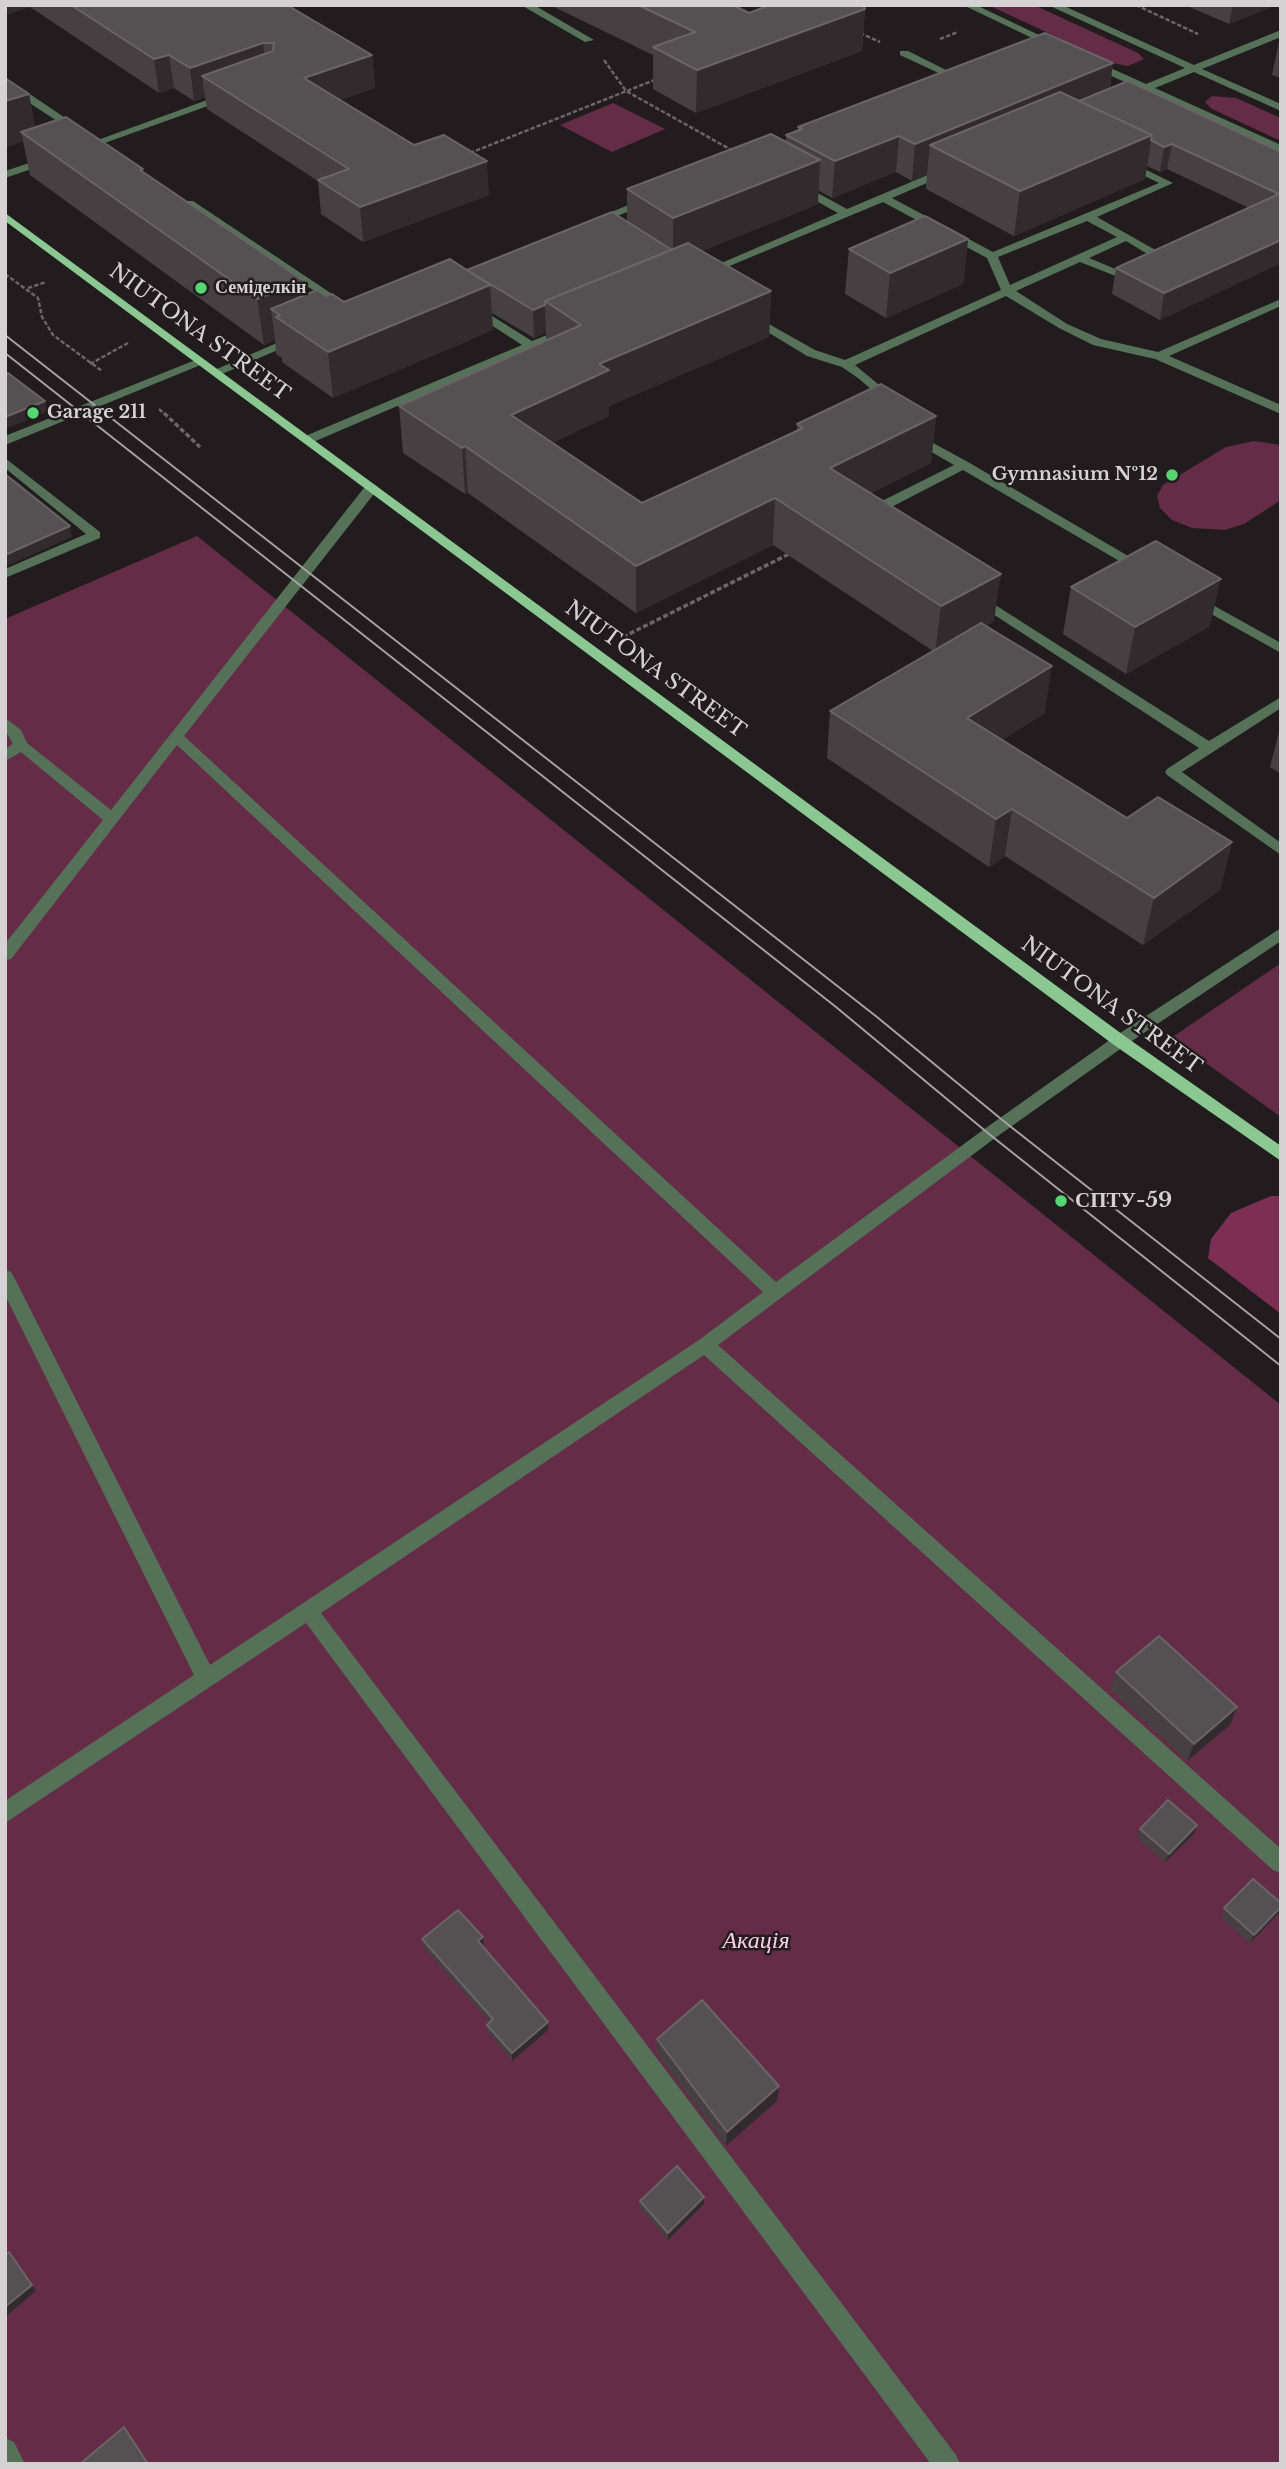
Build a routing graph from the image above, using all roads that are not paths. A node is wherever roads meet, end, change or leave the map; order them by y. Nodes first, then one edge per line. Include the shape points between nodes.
1 (526, 5) edge
2 (968, 5) edge
3 (1054, 5) edge
4 (1281, 33) edge
5 (589, 40) road end
6 (1063, 49) edge
7 (904, 53) road end
8 (1075, 55) edge
9 (1192, 68) junction
10 (5, 82) edge
11 (926, 86) edge
12 (1146, 88) junction
13 (247, 89) edge
14 (1116, 100) edge
15 (1281, 108) edge
16 (97, 142) junction
17 (1281, 149) edge
18 (108, 150) edge
19 (71, 152) edge
20 (1110, 155) edge
21 (58, 156) edge
22 (748, 159) edge
23 (961, 165) edge
24 (5, 175) edge
25 (176, 195) edge
26 (659, 195) edge
27 (884, 198) junction
28 (848, 213) junction
29 (5, 216) edge
30 (1087, 217) junction
31 (595, 221) junction
32 (583, 226) edge
33 (607, 229) edge
34 (1126, 237) junction
35 (992, 256) junction
36 (1079, 258) junction
37 (687, 280) edge
38 (1007, 291) junction
39 (460, 301) edge
40 (1281, 302) edge
41 (732, 307) edge
42 (344, 320) edge
43 (579, 326) edge
44 (306, 335) edge
45 (531, 346) junction
46 (1159, 356) junction
47 (202, 362) junction
48 (846, 365) junction
49 (216, 372) junction
50 (1281, 410) edge
51 (307, 440) junction
52 (5, 441) edge
53 (5, 462) edge
54 (964, 465) junction
55 (372, 487) junction
56 (870, 527) edge
57 (5, 574) edge
58 (1152, 574) edge
59 (963, 588) edge
60 (1175, 588) edge
61 (1281, 649) edge
62 (1281, 701) edge
63 (5, 722) edge
64 (177, 737) junction
65 (21, 745) junction
66 (1209, 748) junction
67 (5, 756) edge
68 (112, 819) junction
69 (1281, 850) edge
70 (1281, 933) edge
71 (5, 955) edge
72 (1120, 1041) junction
73 (1281, 1155) edge
74 (5, 1278) edge
75 (775, 1292) junction
76 (705, 1345) junction
77 (309, 1612) junction
78 (206, 1678) junction
79 (5, 1813) edge
80 (1281, 1863) edge
81 (5, 2451) edge
82 (12, 2464) edge
83 (947, 2464) edge

1 - 5 street
2 - 6 street
3 - 9 street
4 - 9 street
7 - 11 street via 951,75
8 - 12 street
9 - 12 street
9 - 15 street
10 - 16 street
12 - 14 street
12 - 17 street
13 - 16 street
16 - 18 street
16 - 19 street
20 - 30 street via 1168,183
21 - 24 street
22 - 28 street
23 - 27 street
25 - 42 street via 357,314
26 - 31 street
27 - 28 street
27 - 35 street
28 - 37 street
29 - 47 main road, NIUTONA STREET
30 - 34 street
30 - 35 street
31 - 32 street
31 - 33 street
34 - 36 street
34 - 36 street via 1162,258 1126,277
35 - 38 street
36 - 38 street
38 - 46 street via 1097,342
38 - 48 street
39 - 45 street
40 - 46 street
41 - 48 street via 811,353
43 - 45 street
44 - 49 street
45 - 51 street
46 - 50 street
47 - 49 main road, NIUTONA STREET
47 - 52 street
48 - 54 street via 878,389 881,407 876,415
49 - 51 main road, NIUTONA STREET
51 - 55 main road, NIUTONA STREET
53 - 57 street via 95,535
54 - 56 street via 858,519
54 - 58 street
55 - 64 street
55 - 72 main road, NIUTONA STREET
59 - 66 street
60 - 61 street
62 - 66 street
63 - 65 street
64 - 68 street
64 - 75 street
65 - 67 street
65 - 68 street
66 - 69 street via 1172,772
68 - 71 street
70 - 72 street
72 - 73 main road, NIUTONA STREET
72 - 75 street
74 - 78 street
75 - 76 street
76 - 77 street
76 - 80 street
77 - 78 street
77 - 83 street
78 - 79 street
81 - 82 street

